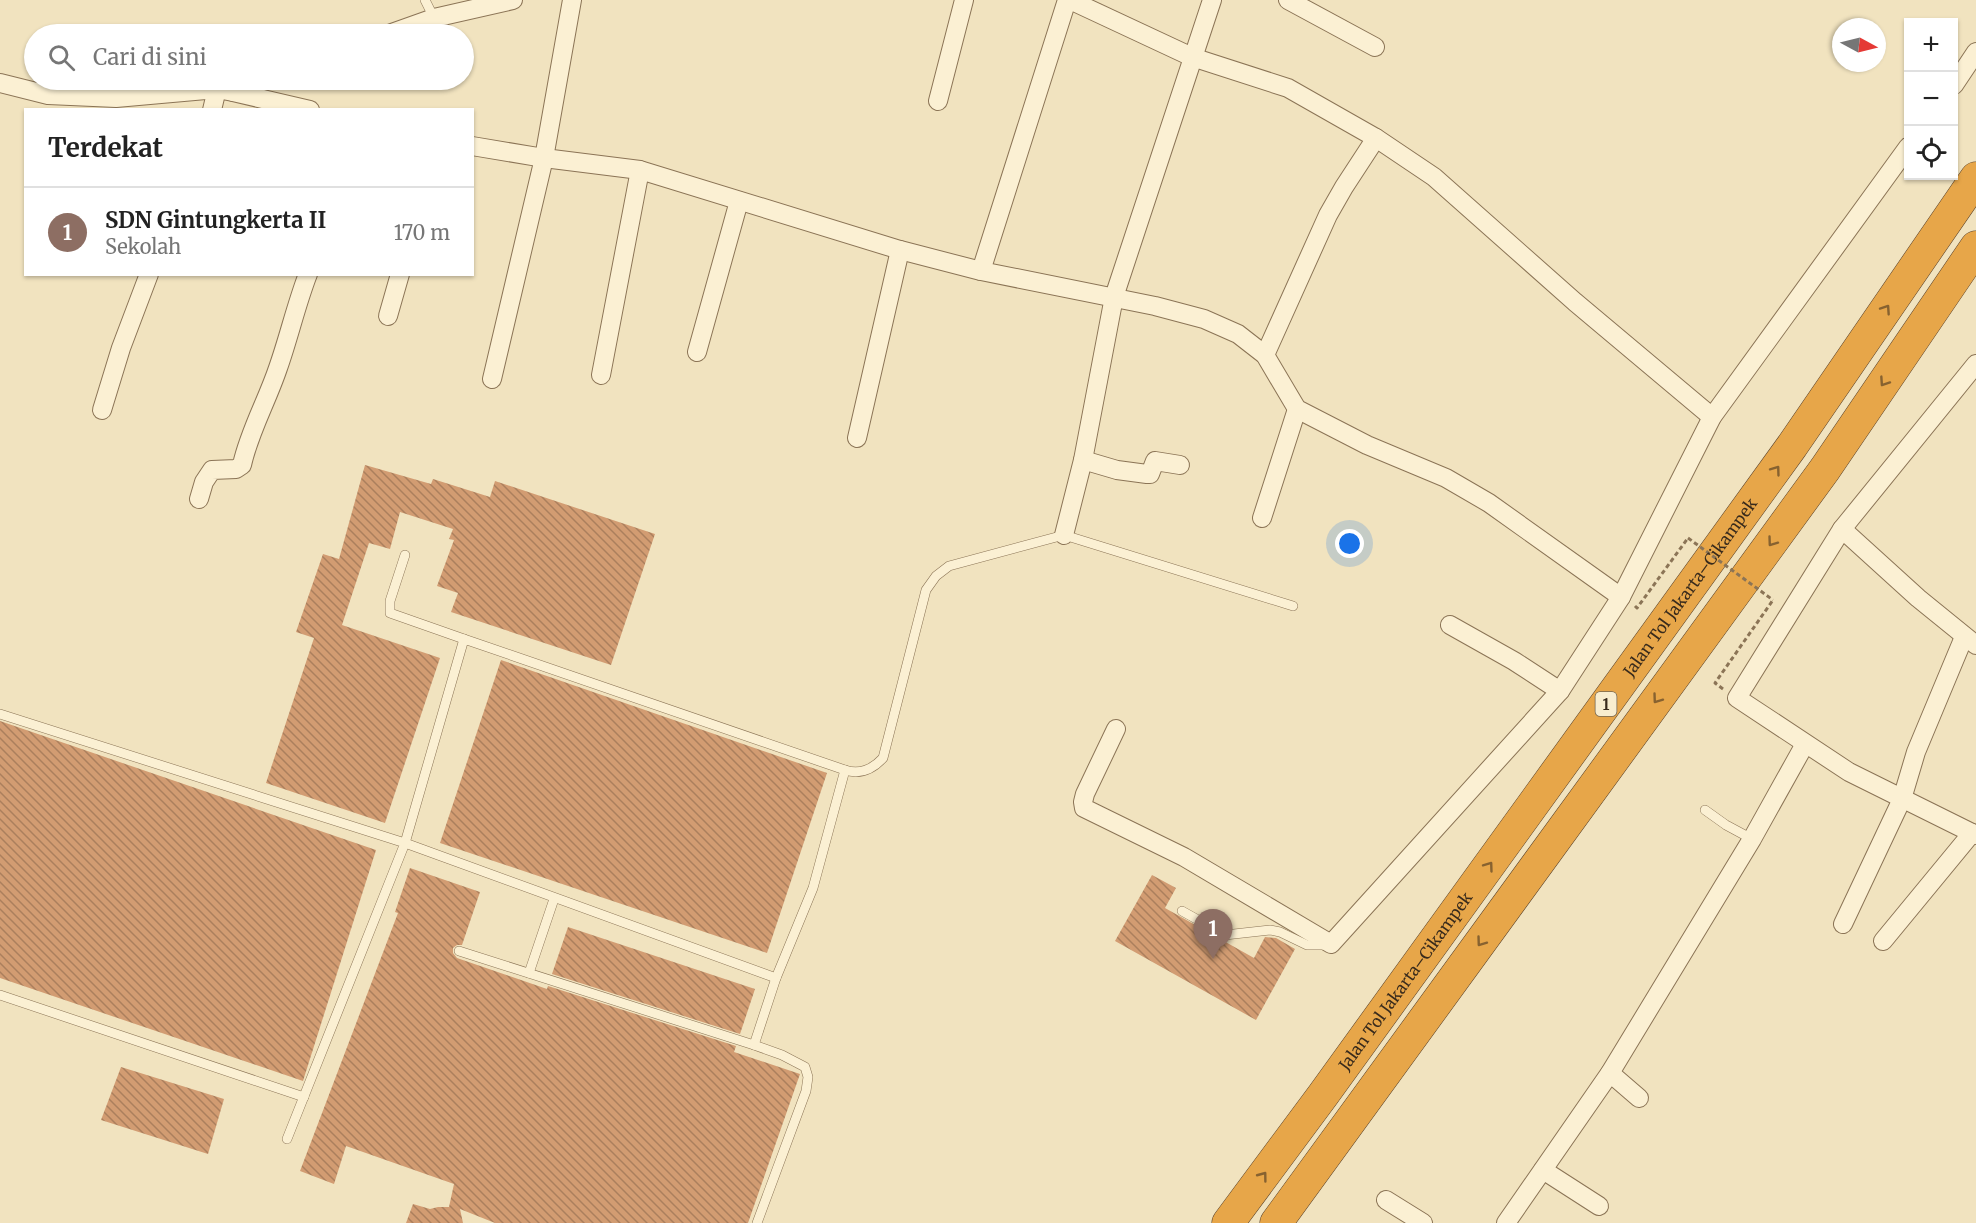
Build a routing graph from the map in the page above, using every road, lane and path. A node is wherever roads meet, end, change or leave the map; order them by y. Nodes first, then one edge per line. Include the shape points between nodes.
1 (425, 0) edge
2 (513, 0) edge
3 (572, 0) edge
4 (964, 0) edge
5 (1069, 0) edge
6 (1212, 0) edge
7 (1288, 0) edge
8 (434, 18) junction
9 (417, 24) edge
10 (1376, 47) dead end
11 (1976, 52) edge
12 (1192, 57) junction
13 (1958, 78) edge
14 (0, 82) edge
15 (24, 88) edge
16 (30, 90) edge
17 (225, 90) junction
18 (938, 102) dead end
19 (213, 108) edge
20 (302, 108) edge
21 (1376, 138) junction
22 (474, 146) edge
23 (1904, 153) edge
24 (544, 158) junction
25 (639, 170) junction
26 (1976, 178) edge
27 (740, 201) junction
28 (1976, 247) edge
29 (900, 250) junction
30 (981, 271) junction
31 (148, 276) edge
32 (307, 276) edge
33 (399, 276) edge
34 (1114, 297) junction
35 (388, 316) dead end
36 (697, 352) dead end
37 (1265, 355) junction
38 (1976, 364) edge
39 (601, 375) dead end
40 (492, 379) dead end
41 (1297, 409) junction
42 (102, 410) dead end
43 (1712, 417) junction
44 (857, 438) dead end
45 (1083, 460) junction
46 (1180, 465) dead end
47 (199, 499) dead end
48 (1262, 518) dead end
49 (1842, 530) junction
50 (1064, 536) junction
51 (405, 555) dead end
52 (1621, 597) junction
53 (1293, 606) dead end
54 (1637, 608) dead end
55 (1450, 625) dead end
56 (464, 639) junction
57 (1970, 641) edge
58 (1715, 683) dead end
59 (1560, 691) junction
60 (0, 714) edge
61 (1116, 729) dead end
62 (1804, 744) junction
63 (845, 770) junction
64 (1902, 799) junction
65 (1705, 810) dead end
66 (1974, 834) edge
67 (1752, 839) junction
68 (405, 843) junction
69 (554, 899) junction
70 (1182, 911) dead end
71 (1843, 924) dead end
72 (1883, 941) dead end
73 (1331, 944) junction
74 (459, 951) dead end
75 (529, 973) junction
76 (776, 978) junction
77 (0, 995) edge
78 (754, 1045) junction
79 (1610, 1073) junction
80 (304, 1097) junction
81 (1639, 1098) dead end
82 (287, 1139) dead end
83 (1543, 1170) junction
84 (1386, 1200) dead end
85 (1599, 1206) dead end
86 (758, 1223) edge
87 (1228, 1223) edge
88 (1276, 1223) edge
89 (1423, 1223) edge
90 (1506, 1223) edge

1 - 8 lane
2 - 8 street
3 - 24 street
4 - 18 street
5 - 12 street
5 - 30 street
6 - 12 street
7 - 10 street
8 - 9 street
11 - 13 street
12 - 21 street via 1288,88
12 - 34 street
14 - 15 street
16 - 17 street via 48,95 116,98
17 - 19 street
17 - 20 street
21 - 37 street via 1328,215
21 - 43 street via 1434,177
22 - 24 street
23 - 43 street
24 - 25 street
24 - 40 street
25 - 27 street
25 - 39 street
87 -> 26 highway, Jalan Tol Jakarta–Cikampek / 1 via 1792,446
27 - 29 street
27 - 36 street
28 -> 88 highway, 1 via 1825,469
29 - 30 street
29 - 44 street
30 - 34 street
31 - 42 street
32 - 47 street via 242,465 212,470
33 - 35 street
34 - 37 street via 1204,319 1238,334
34 - 45 street
37 - 41 street
38 - 49 street
41 - 48 street
41 - 52 street via 1367,445 1446,478
43 - 52 street
45 - 46 street via 1147,474 1155,461
45 - 50 street
49 - 57 street
49 - 62 street via 1737,698
50 - 53 lane
50 - 63 lane via 949,566 936,576 926,590 883,758 863,772
51 - 56 lane via 390,601 390,613
52 - 59 street
54 - 58 path, bridge via 1688,538 1773,600
55 - 59 street
56 - 63 lane
56 - 68 lane
57 - 64 street via 1916,752
59 - 73 street
60 - 68 lane
61 - 73 street via 1085,794 1084,808 1184,857
62 - 64 street
62 - 67 street
63 - 76 lane via 813,888
64 - 66 street
64 - 71 street
65 - 67 lane
66 - 72 street
67 - 79 street
68 - 69 lane
68 - 80 lane
69 - 75 lane
69 - 76 lane
70 - 73 lane via 1225,935 1270,930 1307,945
74 - 75 lane
75 - 78 lane
76 - 78 lane
77 - 80 lane
78 - 86 lane via 805,1067 808,1077
79 - 81 street
79 - 83 street
80 - 82 lane
83 - 85 street
83 - 90 street
84 - 89 street

